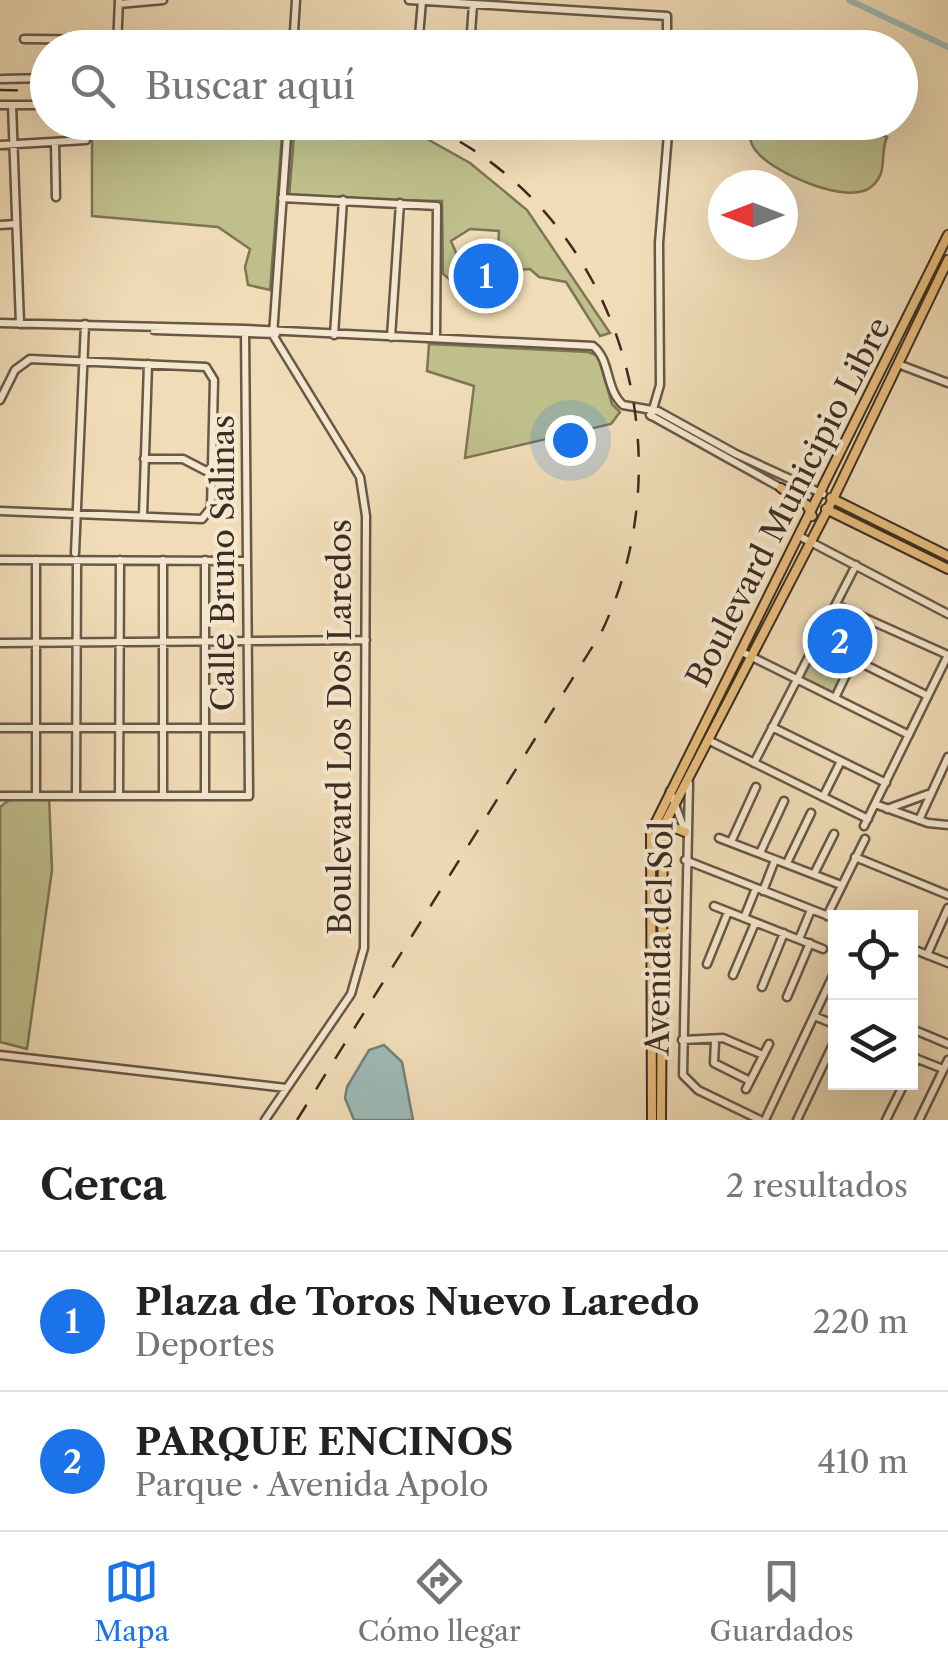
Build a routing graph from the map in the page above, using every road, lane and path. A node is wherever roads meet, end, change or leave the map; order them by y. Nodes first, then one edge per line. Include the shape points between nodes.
1 (163, 0) edge
2 (296, 0) edge
3 (409, 0) edge
4 (422, 1) edge
5 (119, 2) edge
6 (473, 2) edge
7 (118, 30) edge
8 (294, 30) edge
9 (420, 30) edge
10 (471, 30) edge
11 (667, 30) edge
12 (24, 39) dead end
13 (30, 39) edge
14 (30, 78) edge
15 (2, 79) edge
16 (0, 105) edge
17 (12, 105) junction
18 (30, 106) edge
19 (86, 140) edge
20 (287, 140) edge
21 (668, 140) edge
22 (55, 143) junction
23 (0, 145) edge
24 (13, 145) junction
25 (56, 198) dead end
26 (282, 198) junction
27 (343, 200) junction
28 (400, 203) junction
29 (16, 224) junction
30 (0, 225) edge
31 (948, 234) edge
32 (948, 260) edge
33 (0, 323) edge
34 (20, 324) junction
35 (82, 326) junction
36 (245, 331) junction
37 (901, 331) junction
38 (275, 332) junction
39 (334, 335) junction
40 (390, 336) junction
41 (912, 336) junction
42 (436, 338) junction
43 (83, 361) junction
44 (148, 364) junction
45 (898, 364) junction
46 (948, 383) edge
47 (870, 396) junction
48 (0, 400) edge
49 (880, 400) junction
50 (651, 412) junction
51 (144, 458) junction
52 (212, 474) junction
53 (782, 488) junction
54 (823, 494) junction
55 (833, 499) junction
56 (817, 505) junction
57 (828, 510) junction
58 (0, 512) edge
59 (77, 515) junction
60 (142, 516) junction
61 (812, 516) junction
62 (800, 538) junction
63 (810, 542) junction
64 (948, 556) edge
65 (76, 557) junction
66 (0, 560) edge
67 (36, 560) junction
68 (120, 560) junction
69 (164, 560) junction
70 (205, 560) junction
71 (247, 560) junction
72 (856, 565) junction
73 (785, 568) junction
74 (948, 569) edge
75 (795, 573) junction
76 (836, 604) junction
77 (948, 614) edge
78 (871, 622) junction
79 (366, 640) junction
80 (0, 642) edge
81 (248, 642) junction
82 (35, 643) junction
83 (205, 643) junction
84 (76, 644) junction
85 (120, 644) junction
86 (163, 644) junction
87 (746, 654) junction
88 (948, 655) edge
89 (853, 660) junction
90 (797, 680) junction
91 (928, 696) junction
92 (834, 698) junction
93 (772, 727) junction
94 (0, 728) edge
95 (35, 728) junction
96 (76, 728) junction
97 (119, 728) junction
98 (163, 728) junction
99 (205, 728) junction
100 (248, 728) junction
101 (909, 734) junction
102 (703, 738) junction
103 (948, 758) edge
104 (841, 761) junction
105 (754, 763) junction
106 (692, 772) junction
107 (886, 782) junction
108 (756, 787) dead end
109 (670, 791) junction
110 (931, 793) junction
111 (0, 796) edge
112 (36, 796) junction
113 (76, 796) junction
114 (119, 796) junction
115 (162, 796) junction
116 (205, 796) junction
117 (824, 797) junction
118 (784, 801) dead end
119 (675, 804) junction
120 (875, 804) junction
121 (886, 809) junction
122 (811, 813) dead end
123 (923, 822) junction
124 (948, 828) edge
125 (685, 832) junction
126 (661, 833) junction
127 (834, 834) dead end
128 (719, 838) dead end
129 (865, 839) dead end
130 (731, 842) junction
131 (760, 853) junction
132 (855, 857) junction
133 (775, 859) junction
134 (685, 860) junction
135 (787, 863) junction
136 (814, 874) junction
137 (841, 885) junction
138 (760, 890) junction
139 (948, 895) edge
140 (714, 906) dead end
141 (948, 908) edge
142 (811, 910) junction
143 (834, 910) edge
144 (728, 912) junction
145 (828, 916) edge
146 (744, 918) junction
147 (755, 923) junction
148 (784, 934) junction
149 (799, 939) junction
150 (810, 944) junction
151 (823, 949) dead end
152 (918, 951) edge
153 (927, 954) junction
154 (948, 963) edge
155 (707, 964) dead end
156 (733, 975) dead end
157 (828, 985) edge
158 (762, 987) dead end
159 (824, 994) junction
160 (828, 995) edge
161 (787, 998) dead end
162 (814, 1016) junction
163 (828, 1022) edge
164 (918, 1031) edge
165 (682, 1040) junction
166 (715, 1042) junction
167 (769, 1044) dead end
168 (948, 1044) edge
169 (0, 1055) edge
170 (764, 1055) junction
171 (828, 1055) edge
172 (918, 1059) edge
173 (948, 1060) edge
174 (943, 1069) junction
175 (286, 1088) junction
176 (900, 1090) edge
177 (661, 1118) edge
178 (264, 1120) edge
179 (652, 1120) edge
180 (672, 1120) edge
181 (762, 1120) edge
182 (797, 1120) edge
183 (886, 1120) edge
184 (918, 1120) edge

1 - 5 street
2 - 8 street
3 - 4 street
4 - 6 street
4 - 9 street
5 - 7 street
6 - 10 street
6 - 11 street via 667,16
12 - 13 street
14 - 15 street
16 - 17 street
17 - 18 street
17 - 24 street
19 - 22 street
20 - 26 street
21 - 50 street via 659,243 660,385
22 - 24 street
22 - 25 street
23 - 24 street
24 - 29 street
26 - 27 street
26 - 38 street
27 - 28 street
27 - 39 street
28 - 40 street
28 - 42 street via 436,206
29 - 30 street
29 - 34 street
31 - 37 main road, Boulevard Municipio Libre
32 - 41 main road, Boulevard Municipio Libre
33 - 34 street
34 - 35 street
35 - 36 street
35 - 43 street
36 - 38 street
36 - 71 street, Calle Bruno Salinas
37 - 41 main road
37 - 47 main road, Boulevard Municipio Libre
38 - 39 street
38 - 79 street, Boulevard Los Dos Laredos via 362,484
39 - 40 street
40 - 42 street
41 - 45 main road, Boulevard Municipio Libre
42 - 50 street via 593,346 620,402
43 - 44 street
43 - 48 street via 21,362
43 - 59 street
44 - 51 street
44 - 52 street via 212,372
45 - 46 street
45 - 49 main road, Boulevard Municipio Libre
47 - 49 main road
47 - 54 main road, Boulevard Municipio Libre
49 - 55 main road, Boulevard Municipio Libre
50 - 53 street
50 - 54 street
51 - 52 street via 183,459
51 - 60 street
52 - 60 street via 202,519
53 - 56 street
53 - 61 main road via 808,505
54 - 55 main road
54 - 56 main road, Boulevard Municipio Libre
55 - 57 main road, Boulevard Municipio Libre
55 - 64 main road
56 - 57 main road
56 - 61 main road, Boulevard Municipio Libre
57 - 63 main road, Boulevard Municipio Libre
57 - 74 main road
58 - 59 street
59 - 60 street
59 - 65 street
61 - 62 main road, Boulevard Municipio Libre
62 - 63 street
62 - 73 main road, Boulevard Municipio Libre
63 - 72 street
63 - 75 main road, Boulevard Municipio Libre
65 - 67 street
65 - 68 street
65 - 84 street
66 - 67 street
67 - 82 street
68 - 69 street
68 - 85 street
69 - 70 street
69 - 86 street
70 - 71 street
70 - 83 street
71 - 81 street, Calle Bruno Salinas
72 - 76 street
72 - 77 street
73 - 75 main road
73 - 87 main road, Boulevard Municipio Libre
75 - 87 main road, Boulevard Municipio Libre
76 - 78 street
76 - 90 street
78 - 88 street
78 - 89 street
79 - 81 street
79 - 175 street, Boulevard Los Dos Laredos via 363,960 351,994
80 - 82 street
81 - 83 street
81 - 100 street, Calle Bruno Salinas
82 - 84 street
82 - 95 street
83 - 86 street
83 - 99 street
84 - 85 street
84 - 96 street
85 - 86 street
85 - 97 street
86 - 98 street
87 - 90 street
87 - 102 main road, Boulevard Municipio Libre
88 - 91 street
89 - 91 street
89 - 92 street
90 - 92 street
90 - 93 street
91 - 101 street
92 - 101 street
93 - 104 street
93 - 105 street
94 - 95 street
95 - 96 street
95 - 112 street
96 - 97 street
96 - 113 street
97 - 98 street
97 - 114 street
98 - 99 street
98 - 115 street
99 - 100 street
99 - 116 street
100 - 116 street, Calle Bruno Salinas via 248,796
101 - 107 street
102 - 105 street
102 - 106 main road, Boulevard Municipio Libre
102 - 109 main road, Boulevard Municipio Libre
103 - 110 street
104 - 107 street
104 - 117 street
105 - 117 street
106 - 119 main road, Boulevard Municipio Libre
106 - 125 street, Avenida del Sol
107 - 120 street
108 - 130 street
109 - 119 street
109 - 179 main road, Boulevard Municipio Libre via 650,842
110 - 121 street
110 - 123 street
111 - 112 street
112 - 113 street
113 - 114 street
114 - 115 street
115 - 116 street
117 - 120 street via 866,823
118 - 131 street
119 - 125 street
119 - 126 main road, Boulevard Municipio Libre
120 - 121 street
121 - 123 street
122 - 135 street
123 - 124 street
125 - 126 main road via 670,826
125 - 134 street, Avenida del Sol
126 - 177 main road
127 - 136 street
128 - 130 street
129 - 132 street
130 - 131 street
131 - 133 street
132 - 137 street
132 - 139 street
133 - 135 street
133 - 138 street
134 - 138 street
134 - 165 street, Avenida del Sol
135 - 136 street
136 - 137 street
137 - 143 street
138 - 142 street
138 - 146 street
140 - 144 street
141 - 153 street
142 - 145 street
142 - 149 street
144 - 146 street
144 - 155 street
146 - 147 street
147 - 148 street
147 - 156 street
148 - 149 street
148 - 158 street
149 - 150 street
150 - 151 street
150 - 161 street
152 - 153 street
153 - 154 street
157 - 159 street
159 - 160 street
159 - 162 street
162 - 163 street
162 - 181 street
164 - 168 street
165 - 166 street
165 - 181 street, Avenida del Sol via 686,1080
166 - 170 street
166 - 170 street via 714,1063 748,1085
167 - 170 street
169 - 175 street
171 - 182 street
172 - 174 street
173 - 174 street
174 - 184 street
175 - 178 street, Boulevard Los Dos Laredos
176 - 183 street
177 - 180 street

